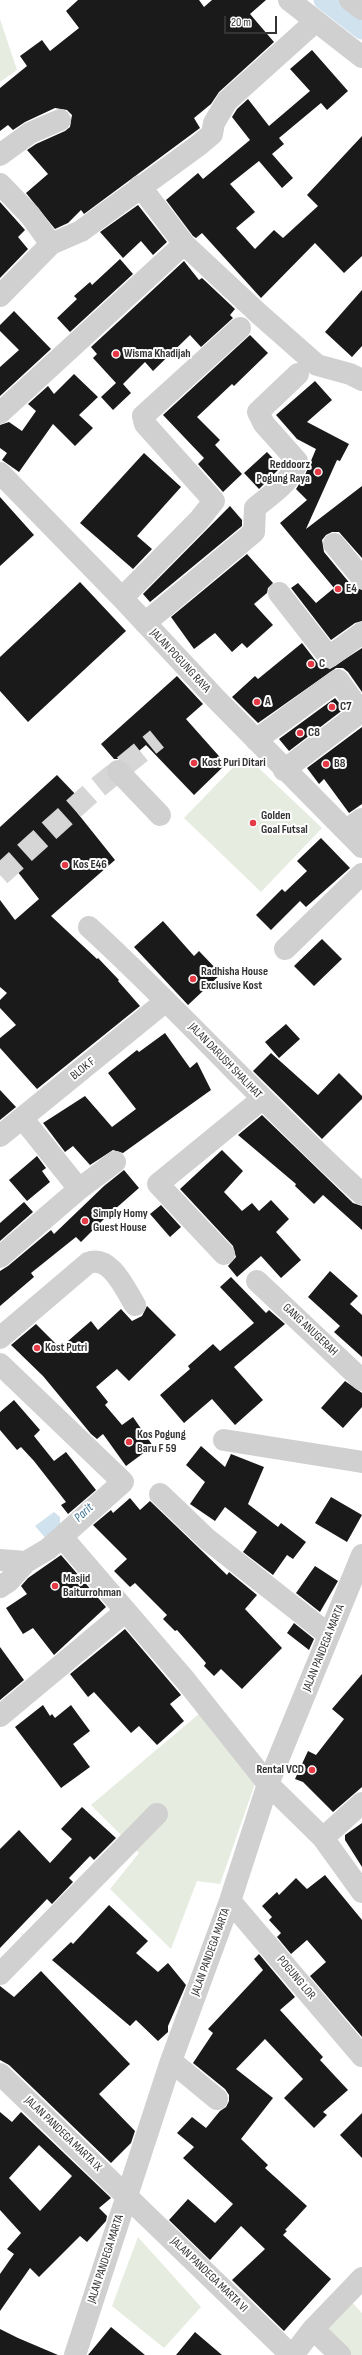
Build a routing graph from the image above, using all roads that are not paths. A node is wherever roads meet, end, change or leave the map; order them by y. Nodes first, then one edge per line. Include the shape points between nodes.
1 (289, 0) edge
2 (350, 0) edge
3 (362, 9) edge
4 (316, 21) junction
5 (362, 57) edge
6 (60, 120) dead end
7 (0, 155) edge
8 (0, 184) edge
9 (140, 186) junction
10 (51, 244) junction
11 (184, 244) junction
12 (0, 296) edge
13 (240, 328) dead end
14 (298, 374) dead end
15 (362, 380) edge
16 (0, 413) edge
17 (0, 473) edge
18 (334, 544) dead end
19 (362, 578) edge
20 (279, 593) dead end
21 (122, 598) junction
22 (145, 623) junction
23 (362, 633) edge
24 (362, 712) edge
25 (256, 740) junction
26 (284, 770) junction
27 (118, 771) dead end
28 (160, 815) dead end
29 (354, 825) edge
30 (362, 847) edge
31 (362, 874) edge
32 (89, 927) dead end
33 (285, 949) dead end
34 (166, 1001) junction
35 (262, 1099) junction
36 (23, 1119) junction
37 (0, 1136) edge
38 (115, 1162) dead end
39 (80, 1189) junction
40 (362, 1194) edge
41 (224, 1254) dead end
42 (0, 1257) edge
43 (257, 1281) dead end
44 (135, 1305) dead end
45 (0, 1338) edge
46 (0, 1364) edge
47 (362, 1380) edge
48 (224, 1440) dead end
49 (362, 1462) edge
50 (160, 1494) dead end
51 (62, 1537) junction
52 (362, 1555) edge
53 (0, 1560) edge
54 (26, 1562) junction
55 (0, 1587) edge
56 (126, 1611) junction
57 (329, 1635) junction
58 (0, 1716) edge
59 (268, 1784) junction
60 (362, 1803) edge
61 (156, 1814) dead end
62 (323, 1838) junction
63 (362, 1892) edge
64 (230, 1901) junction
65 (0, 1974) edge
66 (362, 2056) edge
67 (171, 2060) junction
68 (3, 2082) edge
69 (217, 2099) dead end
70 (126, 2195) junction
71 (362, 2278) edge
72 (313, 2329) junction
73 (75, 2355) edge
74 (292, 2355) edge
75 (340, 2355) edge

1 - 4 street
2 - 3 street
4 - 5 street
4 - 9 street via 226,101 214,123 212,134
6 - 7 street via 30,133
8 - 10 street via 30,215
9 - 10 street via 81,231
9 - 11 street
10 - 12 street
11 - 15 street via 317,365
11 - 16 street
13 - 21 street via 143,416 145,424 214,502
14 - 22 street via 258,412 264,424 297,461 294,471 285,484 255,508 254,532
17 - 21 street, JALAN POGUNG RAYA
18 - 19 street
20 - 23 street via 329,657
21 - 22 street, JALAN POGUNG RAYA
22 - 25 street, JALAN POGUNG RAYA
24 - 25 street via 338,680
24 - 26 street
25 - 26 street, JALAN POGUNG RAYA
26 - 29 street, JALAN POGUNG RAYA
27 - 28 street
29 - 30 street, JALAN POGUNG RAYA
31 - 33 street
32 - 34 street, JALAN DARUSH SHALIHAT
34 - 35 street, JALAN DARUSH SHALIHAT
34 - 36 street, BLOK F
35 - 40 street, JALAN DARUSH SHALIHAT
35 - 41 street via 158,1184
36 - 37 street, BLOK F
36 - 39 street
38 - 39 street
39 - 42 street
43 - 47 street, GANG ANUGERAH
44 - 45 street via 110,1268 96,1260 88,1263
46 - 51 street via 123,1482
48 - 49 street
50 - 57 street via 207,1539
51 - 54 street
51 - 56 street
52 - 57 street, JALAN PANDEGA MARTA
53 - 54 street
54 - 55 street via 10,1581
56 - 58 street
56 - 59 street
57 - 59 street, JALAN PANDEGA MARTA
59 - 62 street
59 - 64 street, JALAN PANDEGA MARTA
60 - 62 street
61 - 65 street
62 - 63 street
64 - 66 street, POGUNG LOR
64 - 67 street, JALAN PANDEGA MARTA
67 - 69 street
67 - 70 street, JALAN PANDEGA MARTA
68 - 70 street, JALAN PANDEGA MARTA IX
70 - 73 street, JALAN PANDEGA MARTA
70 - 74 street, JALAN PANDEGA MARTA VI
71 - 72 street, JALAN PANDEGA MARTA VI
72 - 74 street, JALAN PANDEGA MARTA VI
72 - 75 street

